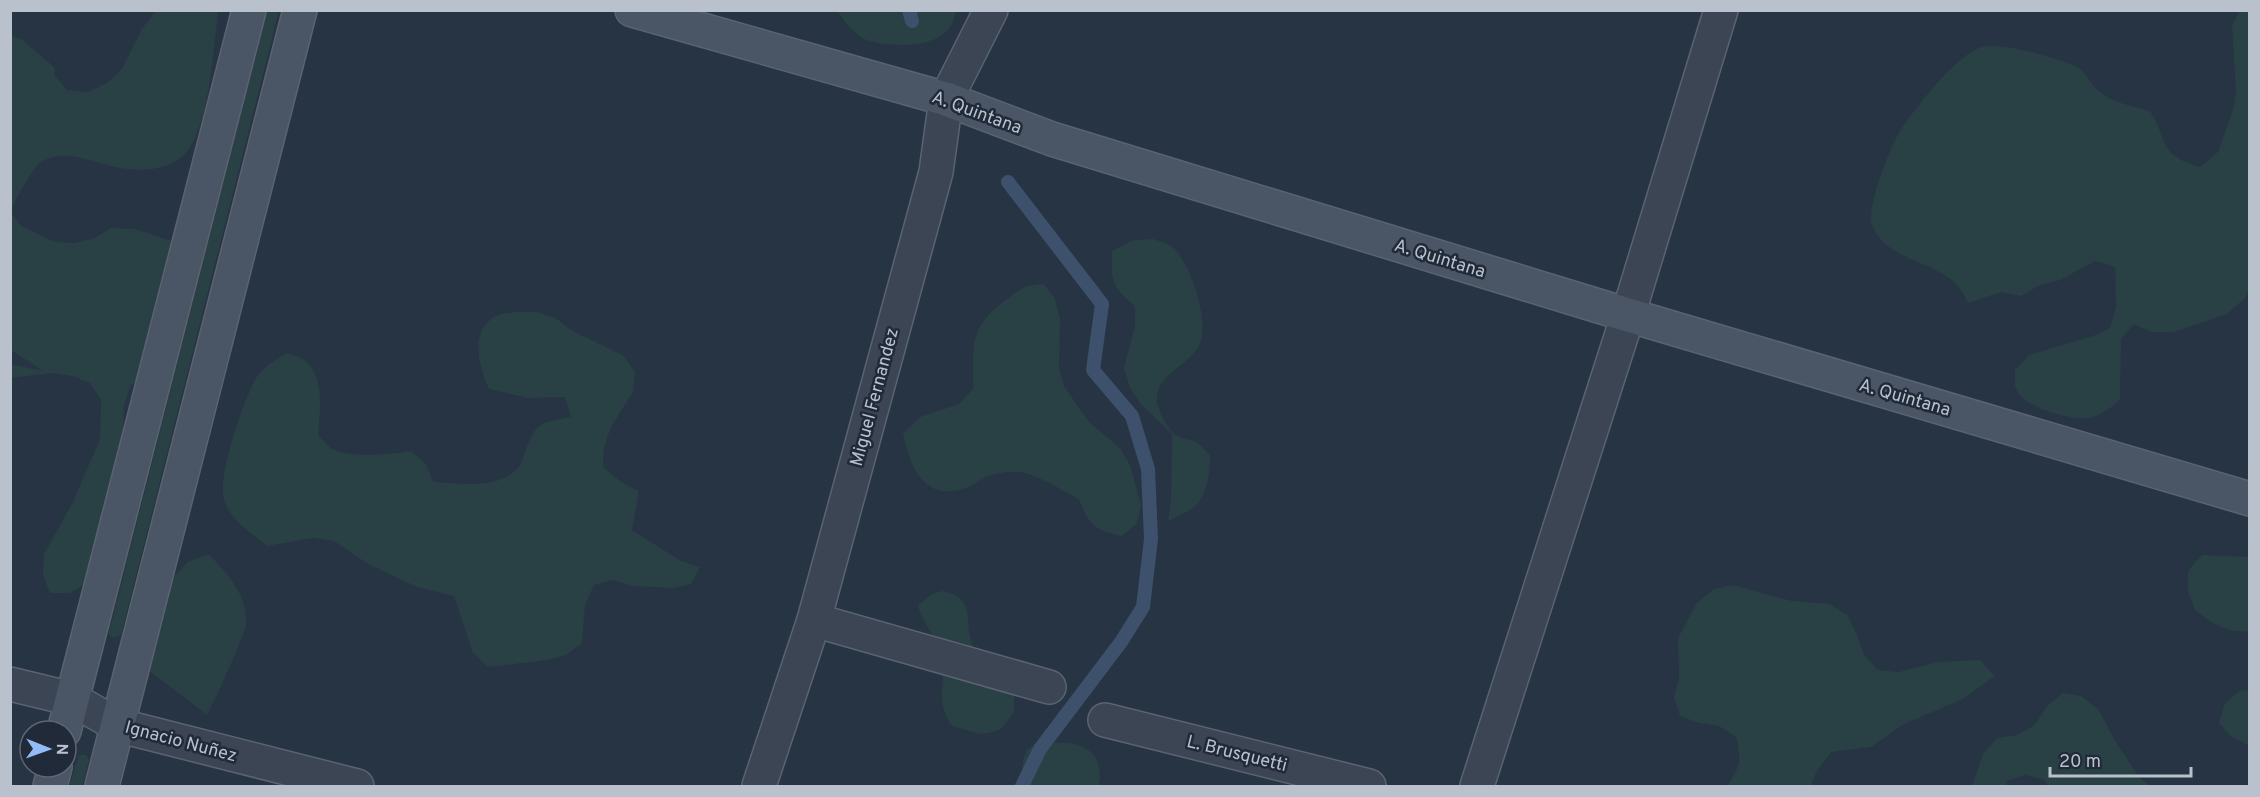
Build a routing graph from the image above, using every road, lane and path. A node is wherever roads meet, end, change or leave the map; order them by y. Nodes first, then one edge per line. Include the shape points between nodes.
1 (249, 10) edge
2 (300, 10) edge
3 (632, 10) edge
4 (991, 10) edge
5 (1721, 10) edge
6 (946, 99) junction
7 (1629, 315) junction
8 (2250, 499) edge
9 (814, 620) junction
10 (10, 684) edge
11 (1049, 687) dead end
12 (72, 699) junction
13 (67, 719) edge
14 (1105, 720) dead end
15 (117, 724) junction
16 (102, 786) edge
17 (357, 786) edge
18 (759, 786) edge
19 (1369, 786) edge
20 (1477, 786) edge

1 - 12 street
2 - 15 street
3 - 6 street, A. Quintana
4 - 6 street, Miguel Fernandez
5 - 7 street
6 - 7 street, A. Quintana via 1052,139
6 - 9 street, Miguel Fernandez via 936,172
7 - 8 street, A. Quintana
7 - 20 street
9 - 11 street
9 - 18 street, Miguel Fernandez
10 - 12 street, Ignacio Nuñez
12 - 13 street
12 - 15 street, Ignacio Nuñez
14 - 19 street, L. Brusquetti
15 - 16 street
15 - 17 street, Ignacio Nuñez

